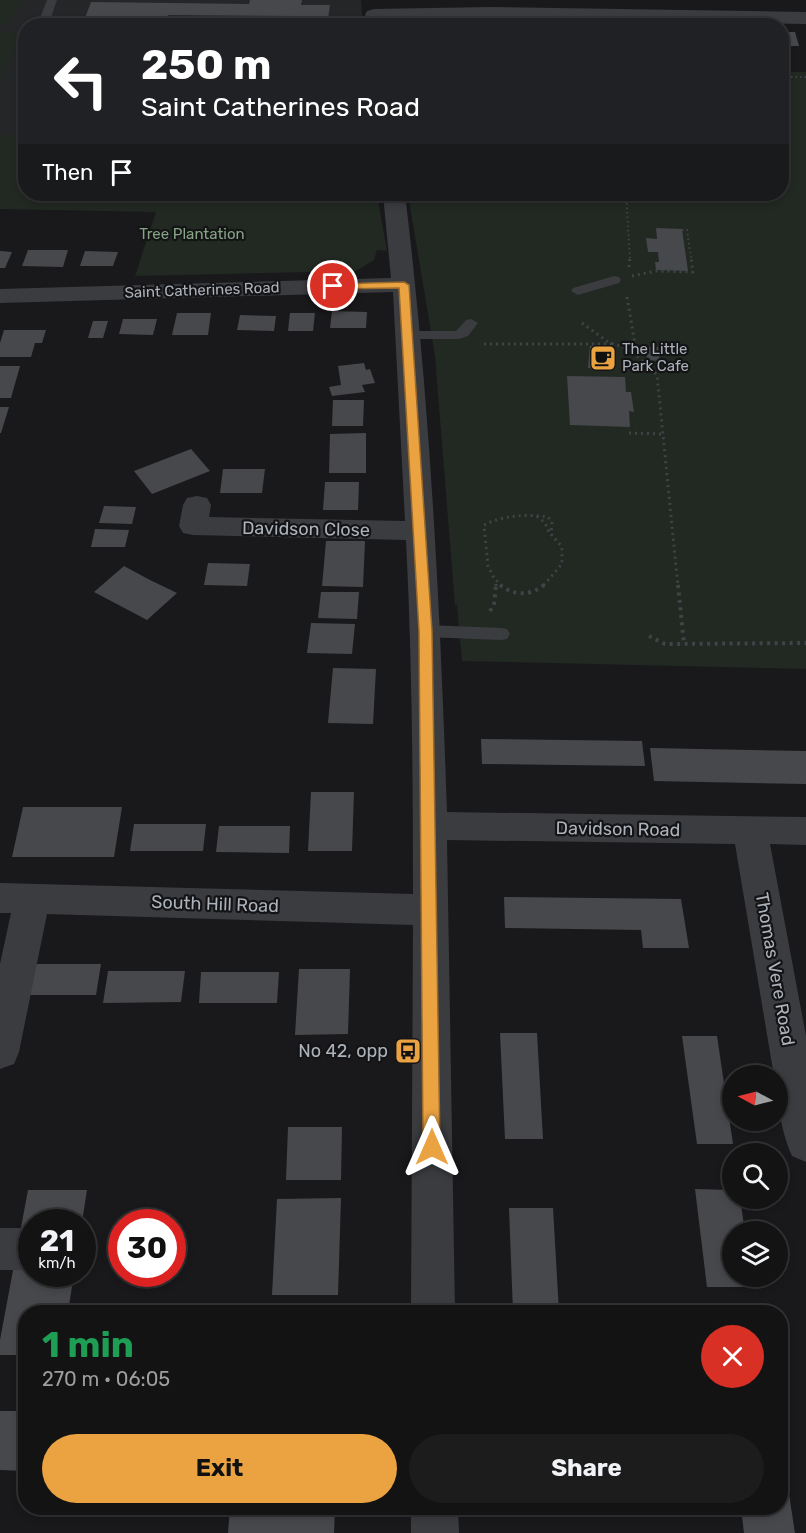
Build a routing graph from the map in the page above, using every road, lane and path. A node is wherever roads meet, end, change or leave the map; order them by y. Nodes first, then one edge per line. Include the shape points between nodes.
1 (52, 0) edge
2 (590, 8) edge
3 (374, 13) edge
4 (45, 18) edge
5 (806, 18) edge
6 (789, 77) edge
7 (806, 77) edge
8 (395, 201) edge
9 (627, 201) edge
10 (682, 230) dead end
11 (627, 270) dead end
12 (621, 282) junction
13 (404, 285) junction
14 (578, 291) dead end
15 (0, 296) edge
16 (471, 323) dead end
17 (582, 323) dead end
18 (407, 335) junction
19 (479, 344) dead end
20 (612, 344) junction
21 (637, 356) junction
22 (628, 433) dead end
23 (663, 434) junction
24 (535, 515) junction
25 (192, 526) dead end
26 (419, 531) junction
27 (551, 534) junction
28 (496, 582) junction
29 (496, 594) dead end
30 (426, 631) junction
31 (501, 634) dead end
32 (649, 636) dead end
33 (806, 643) edge
34 (684, 644) junction
35 (430, 826) junction
36 (750, 830) junction
37 (806, 831) edge
38 (16, 899) edge
39 (430, 910) junction
40 (0, 1052) edge
41 (806, 1143) edge
42 (433, 1305) edge
43 (435, 1515) edge
44 (435, 1533) edge

1 - 4 lane
2 - 3 street
2 - 5 street
6 - 7 path
8 - 13 street
9 - 11 path via 631,262
10 - 12 path via 687,230 693,272 656,271
12 - 14 lane
12 - 21 path
13 - 15 street, Saint Catherines Road
13 - 18 street
16 - 18 lane via 459,335
17 - 20 path
18 - 26 street
19 - 20 path
20 - 21 path
21 - 23 path via 657,375
22 - 23 path
23 - 34 path
24 - 27 path
24 - 27 path via 548,517 552,522
24 - 28 path via 498,518 484,525 488,566
25 - 26 street, Davidson Close
26 - 30 street
27 - 28 path via 562,547 562,564 547,583 522,593
28 - 29 path
30 - 31 lane
30 - 35 street
32 - 34 path via 665,644
33 - 34 path
35 - 36 street, Davidson Road
35 - 39 street
36 - 37 street, Davidson Road
36 - 41 street, Thomas Vere Road
38 - 39 street, South Hill Road
38 - 40 street
39 - 42 street
43 - 44 street

